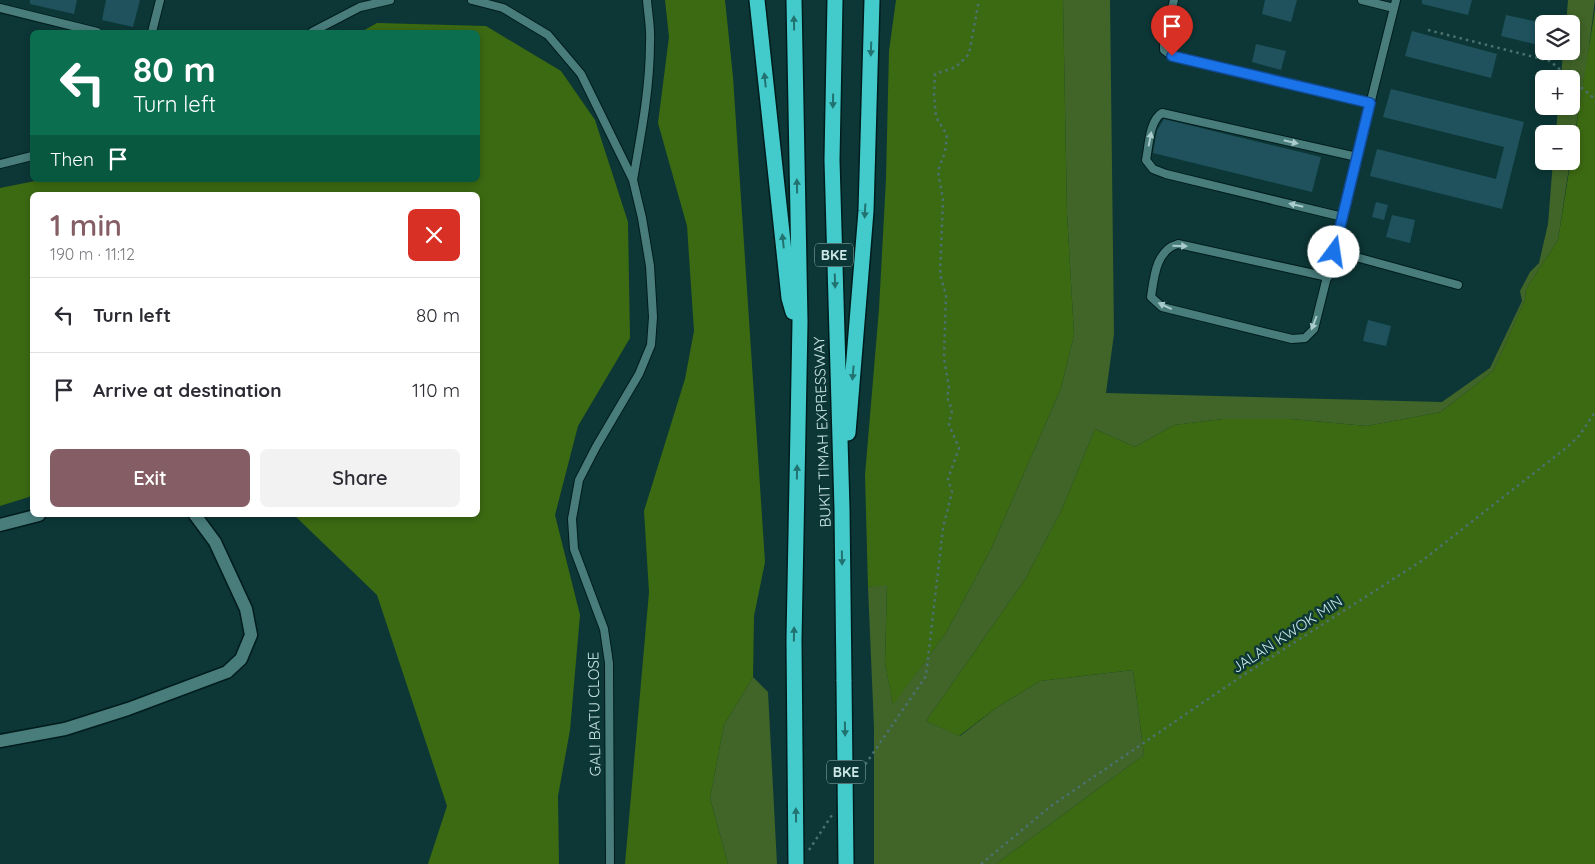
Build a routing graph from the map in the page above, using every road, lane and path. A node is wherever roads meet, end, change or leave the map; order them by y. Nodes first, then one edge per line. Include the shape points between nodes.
1 (160, 0) edge
2 (390, 0) edge
3 (472, 0) edge
4 (647, 0) edge
5 (757, 0) edge
6 (794, 0) edge
7 (835, 0) edge
8 (872, 0) edge
9 (979, 0) edge
10 (1174, 0) edge
11 (1362, 0) edge
12 (1395, 4) edge
13 (0, 8) edge
14 (89, 30) edge
15 (152, 30) edge
16 (316, 30) edge
17 (1428, 30) dead end
18 (1560, 70) edge
19 (1580, 86) edge
20 (1595, 99) edge
21 (1370, 103) junction
22 (30, 156) edge
23 (1357, 157) junction
24 (0, 164) edge
25 (633, 180) junction
26 (1343, 217) junction
27 (1334, 252) junction
28 (1328, 277) junction
29 (1458, 284) dead end
30 (800, 322) junction
31 (1595, 412) edge
32 (842, 509) junction
33 (31, 517) edge
34 (196, 517) edge
35 (0, 525) edge
36 (0, 741) edge
37 (857, 777) dead end
38 (836, 808) dead end
39 (801, 860) edge
40 (610, 864) edge
41 (846, 864) edge
42 (981, 864) edge

1 - 15 lane
2 - 16 lane via 360,7
3 - 25 lane via 503,8 548,35 581,74
4 - 25 lane via 649,76
30 -> 5 highway via 792,311 790,298
30 -> 6 highway, BUKIT TIMAH EXPRESSWAY / BKE
7 -> 32 highway, BUKIT TIMAH EXPRESSWAY / BKE via 832,160
8 -> 32 highway via 866,211
9 - 37 path via 969,54 956,67 935,74 936,117 947,135 938,171 943,200 940,274 946,295 944,358 949,388 947,398 952,410 949,426 959,448 948,479 952,492 943,528 926,676
10 - 21 lane via 1164,41 1164,50 1172,56
11 - 12 lane
12 - 21 lane
13 - 14 lane
17 - 18 path via 1550,61
19 - 20 path
21 - 23 lane
22 - 24 lane
23 - 26 lane
26 -> 23 lane via 1153,169 1146,160 1152,130 1156,116 1162,113
25 - 40 lane, GALI BATU CLOSE via 650,266 651,345 639,374 579,480 572,518 574,549 604,629 609,663
26 - 27 lane
27 - 28 lane
27 - 29 lane
28 -> 28 lane via 1314,329 1305,338 1292,339 1162,307 1151,297 1161,254 1169,246 1178,244
39 -> 30 highway, BUKIT TIMAH EXPRESSWAY / BKE via 795,683
31 - 42 path, JALAN KWOK MIN via 1579,436 1566,448 1423,560 1239,678 1067,795
32 -> 41 highway, BUKIT TIMAH EXPRESSWAY / BKE, bridge
33 - 35 street
34 - 36 street via 215,542 246,609 251,635 241,659 227,672 128,709 65,729
38 - 39 path

